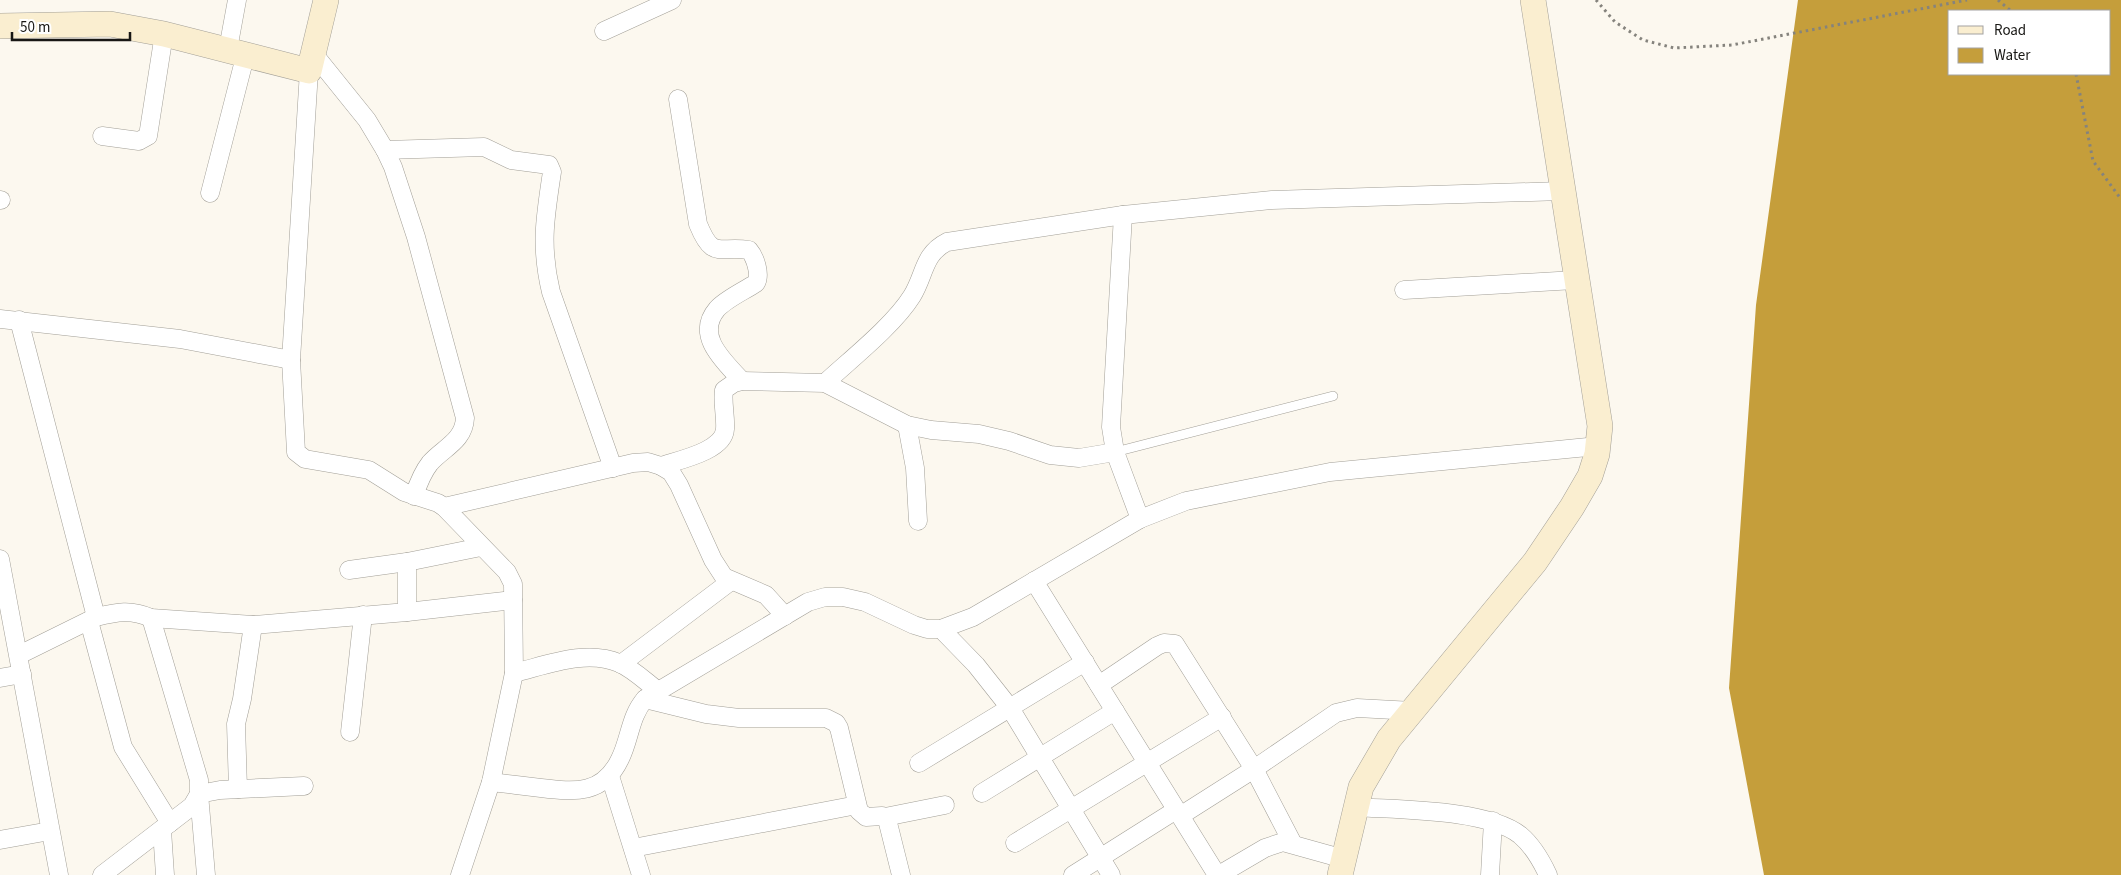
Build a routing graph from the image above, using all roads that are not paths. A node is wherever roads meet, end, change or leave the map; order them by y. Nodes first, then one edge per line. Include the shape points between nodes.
1 (238, 0) edge
2 (326, 0) edge
3 (672, 0) edge
4 (1533, 0) edge
5 (0, 26) edge
6 (604, 31) dead end
7 (164, 34) junction
8 (237, 51) junction
9 (311, 62) junction
10 (678, 99) dead end
11 (102, 136) dead end
12 (385, 150) junction
13 (1562, 191) junction
14 (210, 193) dead end
15 (1123, 214) junction
16 (1575, 280) junction
17 (1404, 290) dead end
18 (0, 319) edge
19 (19, 320) junction
20 (291, 360) junction
21 (742, 381) junction
22 (825, 384) junction
23 (1334, 396) dead end
24 (907, 426) junction
25 (1598, 446) junction
26 (1116, 452) junction
27 (661, 466) junction
28 (613, 468) junction
29 (414, 496) junction
30 (444, 508) junction
31 (1140, 519) junction
32 (918, 521) dead end
33 (482, 547) junction
34 (0, 559) edge
35 (407, 562) junction
36 (349, 570) dead end
37 (1034, 581) junction
38 (730, 582) junction
39 (514, 600) junction
40 (408, 612) junction
41 (363, 615) junction
42 (785, 616) junction
43 (151, 618) junction
44 (92, 619) junction
45 (252, 625) junction
46 (941, 629) junction
47 (19, 655) junction
48 (1084, 662) junction
49 (621, 664) junction
50 (514, 673) junction
51 (22, 674) junction
52 (0, 678) edge
53 (1099, 684) junction
54 (651, 694) junction
55 (1010, 708) junction
56 (1115, 711) junction
57 (1413, 711) junction
58 (1222, 716) junction
59 (350, 732) dead end
60 (1040, 757) junction
61 (1147, 762) junction
62 (919, 764) dead end
63 (1254, 769) junction
64 (610, 776) junction
65 (491, 782) junction
66 (304, 786) dead end
67 (238, 789) junction
68 (982, 793) dead end
69 (199, 794) junction
70 (857, 805) junction
71 (946, 805) dead end
72 (1355, 807) junction
73 (1070, 808) junction
74 (1178, 813) junction
75 (885, 817) junction
76 (1492, 821) junction
77 (166, 826) junction
78 (50, 831) junction
79 (0, 840) edge
80 (1015, 843) dead end
81 (1293, 844) junction
82 (633, 848) junction
83 (1100, 857) junction
84 (1342, 867) edge
85 (59, 875) edge
86 (102, 875) edge
87 (165, 875) edge
88 (206, 875) edge
89 (460, 875) edge
90 (641, 875) edge
91 (901, 875) edge
92 (1073, 875) edge
93 (1111, 875) edge
94 (1218, 875) edge
95 (1490, 875) edge
96 (1548, 875) edge

1 - 8 street
2 - 9 street
3 - 6 street
4 - 13 street
5 - 7 street via 110,24
7 - 8 street
7 - 11 street via 148,136 139,140
8 - 9 street
8 - 14 street
9 - 12 street via 367,120
9 - 20 street
10 - 21 street via 698,224 703,237 715,249 749,250 757,270 756,283 718,308 708,329 717,353
12 - 28 street via 484,147 507,159 549,165 552,172 544,226 547,273
12 - 29 street via 402,190 465,418 465,427 456,441 431,462
13 - 15 street via 1272,200
13 - 16 street
15 - 22 street via 960,239 936,248 913,296 903,309
15 - 26 street via 1110,415
16 - 17 street
16 - 25 street via 1600,426
18 - 19 street
19 - 20 street via 180,339
19 - 44 street
20 - 29 street via 296,452 305,459 368,470
21 - 22 street
21 - 27 street via 724,390 725,429 721,441 706,450
22 - 24 street
23 - 26 lane
24 - 26 street via 980,434 1065,458
24 - 32 street via 915,468
25 - 31 street via 1330,472 1186,501
25 - 57 street via 1590,476 1536,562
26 - 31 street
27 - 28 street via 648,462
27 - 38 street via 671,472 679,485 713,560
28 - 30 street
29 - 30 street
30 - 33 street
31 - 37 street
33 - 35 street
33 - 39 street via 510,578
34 - 47 street
35 - 36 street
35 - 40 street
37 - 46 street via 973,617
37 - 48 street
38 - 42 street via 766,595
38 - 49 street
39 - 40 street
39 - 50 street
40 - 41 street
41 - 45 street
41 - 59 street
42 - 46 street via 808,602 825,597 844,597 865,602 914,625
42 - 54 street
43 - 44 street via 128,611
43 - 45 street
43 - 69 street via 199,780
44 - 47 street
44 - 77 street via 123,747
45 - 67 street via 236,724
46 - 55 street via 976,665
47 - 51 street
48 - 53 street
48 - 55 street
49 - 50 street via 603,658 586,658
49 - 54 street
50 - 65 street
51 - 52 street
51 - 78 street
53 - 56 street
53 - 58 street via 1157,646 1170,642 1180,649
54 - 64 street via 638,707 621,758
54 - 70 street via 706,714 832,720 839,728
55 - 60 street
55 - 62 street
56 - 60 street
56 - 61 street
57 - 63 street via 1346,709 1325,719
57 - 72 street via 1389,739 1375,762 1361,787
58 - 61 street
58 - 63 street
60 - 68 street
60 - 73 street
61 - 73 street
61 - 74 street
63 - 74 street
63 - 81 street
64 - 65 street via 587,789 572,792
64 - 82 street
65 - 89 street
66 - 67 street
67 - 69 street
69 - 77 street via 192,806
69 - 88 street
70 - 75 street via 862,816
70 - 82 street
71 - 75 street
72 - 76 street
72 - 84 street
73 - 80 street
73 - 83 street
74 - 83 street
74 - 94 street
75 - 91 street
76 - 95 street
76 - 96 street via 1504,825 1525,840
77 - 86 street
77 - 87 street
78 - 79 street
78 - 85 street
81 - 84 street
81 - 94 street via 1270,845
82 - 90 street
83 - 92 street
83 - 93 street

